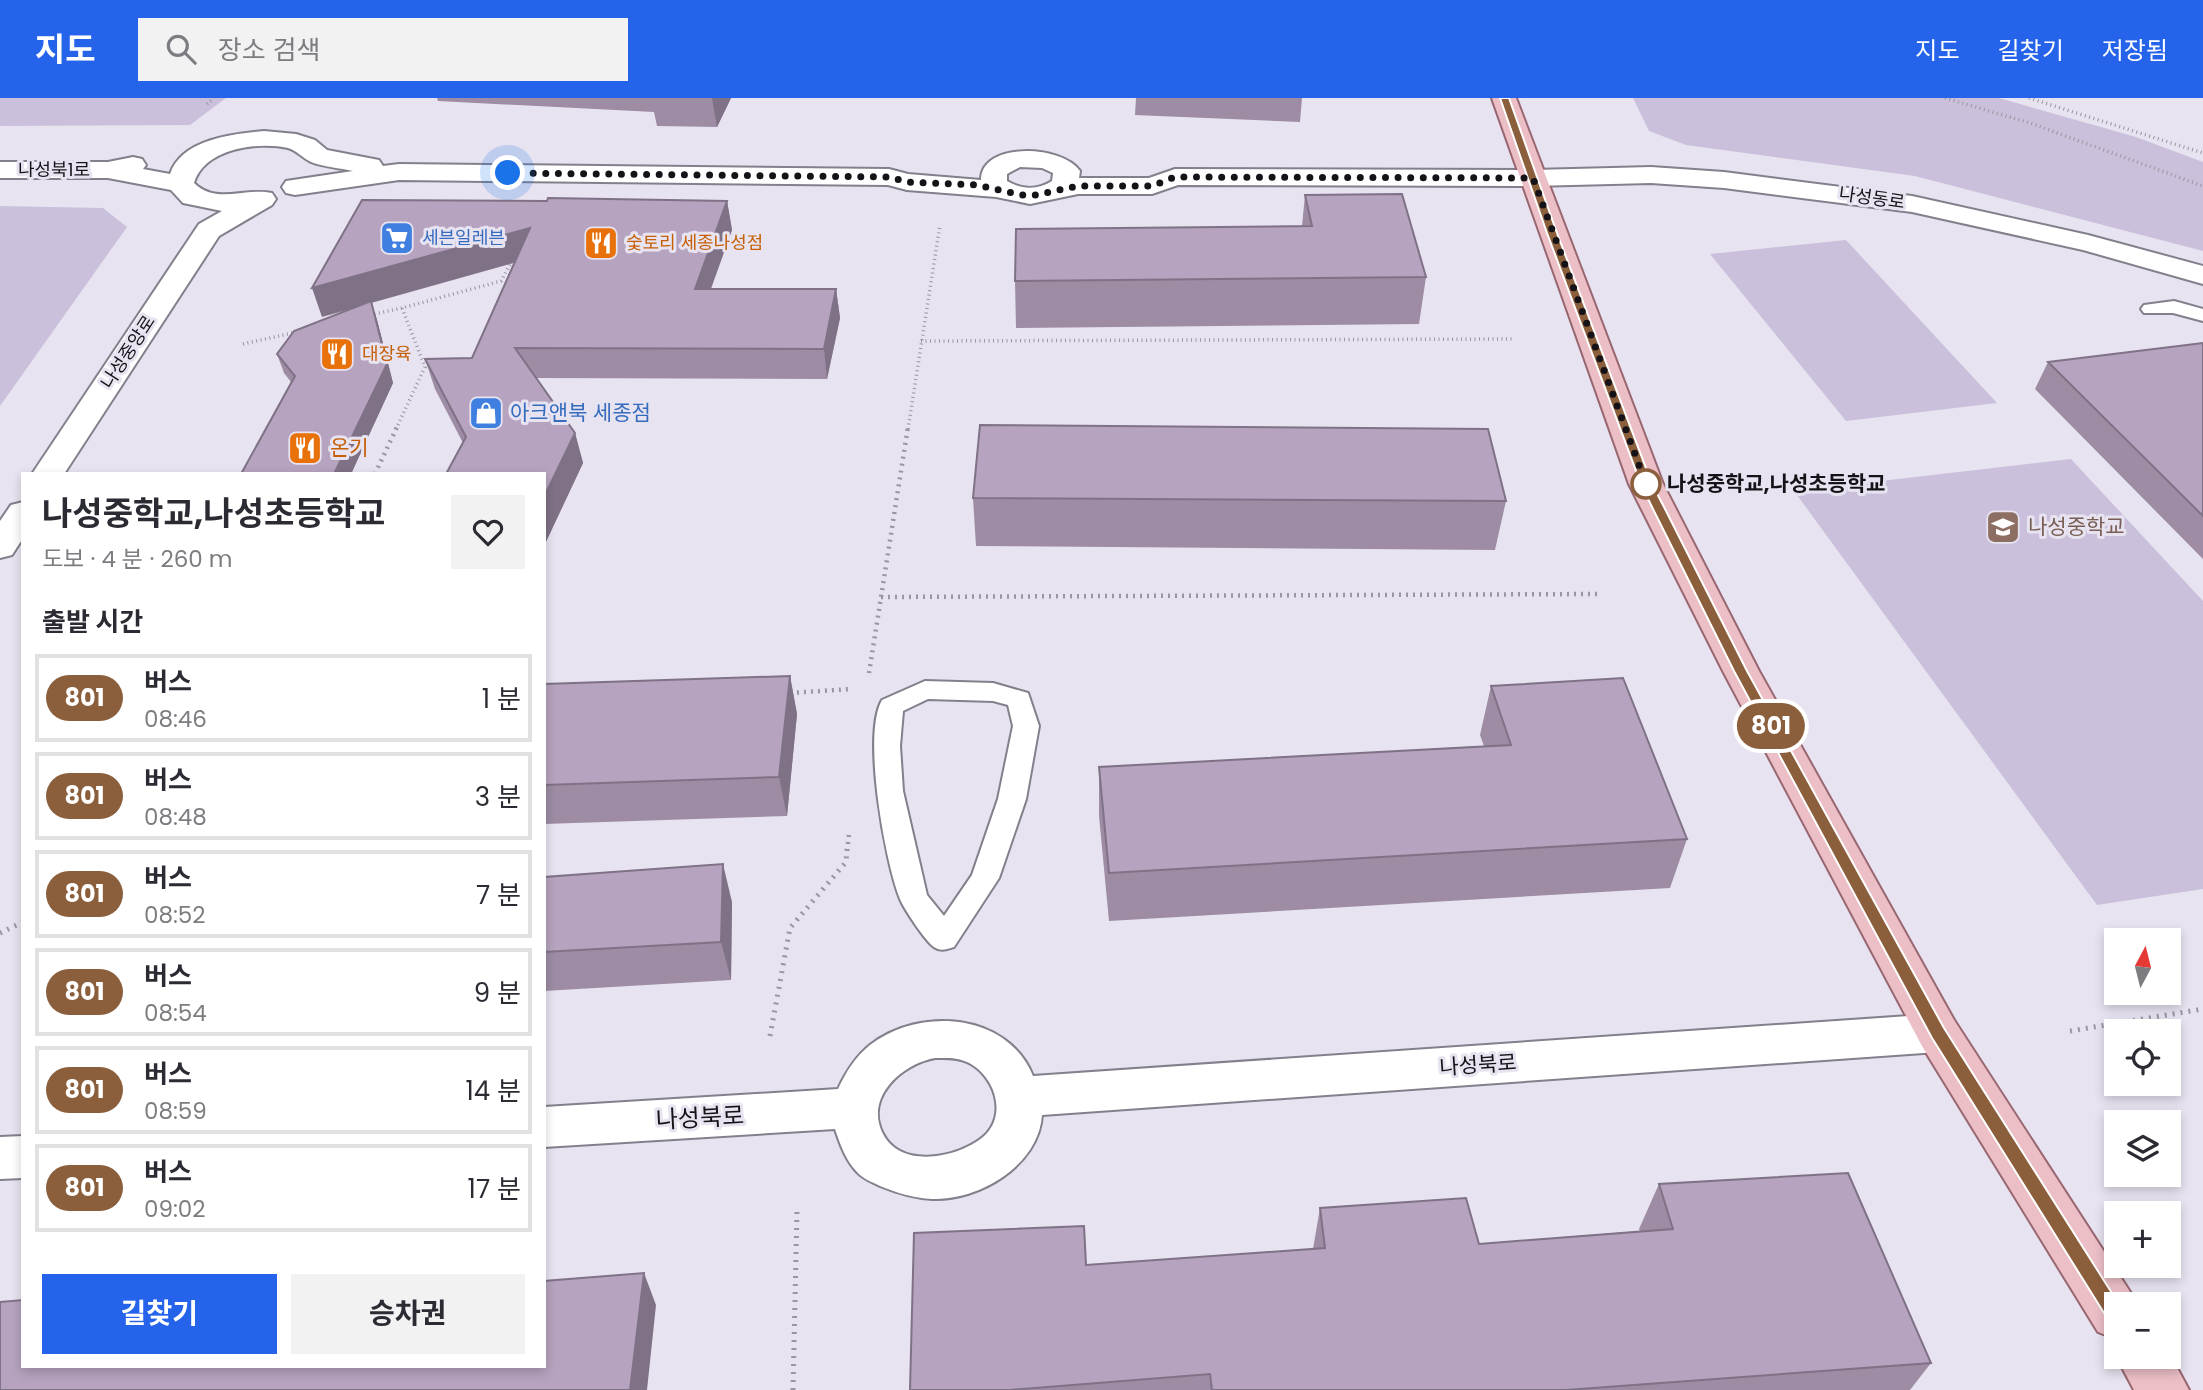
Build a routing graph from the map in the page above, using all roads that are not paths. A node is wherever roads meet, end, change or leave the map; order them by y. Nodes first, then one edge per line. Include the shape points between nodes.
1 (1504, 98) edge
2 (207, 152) junction
3 (319, 156) junction
4 (0, 170) edge
5 (108, 170) junction
6 (399, 172) junction
7 (1000, 177) junction
8 (1060, 177) junction
9 (1533, 178) junction
10 (295, 187) junction
11 (186, 191) junction
12 (262, 199) junction
13 (209, 230) junction
14 (2203, 275) edge
15 (2151, 309) dead end
16 (2203, 315) edge
17 (49, 472) edge
18 (21, 515) edge
19 (0, 547) edge
20 (944, 939) joint
21 (1938, 1033) junction
22 (1018, 1097) junction
23 (857, 1108) junction
24 (546, 1126) edge
25 (21, 1157) edge
26 (0, 1158) edge
27 (2104, 1296) edge
28 (2150, 1369) edge
29 (2163, 1390) edge

1 - 9 main road
2 - 3 street via 266,138 301,142
2 - 5 street
2 - 11 street via 180,176
3 - 6 street
3 - 10 street via 314,172
4 - 5 street, 나성북1로
5 - 11 street
6 - 7 street via 889,177 907,182
6 - 10 street
7 - 8 street via 1031,158
7 - 8 street via 1010,193 1036,195
8 - 9 street via 1078,186 1152,186 1175,177
9 - 14 street, 나성동로 via 1724,180 1899,202 2088,243
9 - 21 main road via 1646,484 1741,671
10 - 12 street
11 - 12 street via 223,203
11 - 13 street
12 - 13 street
13 - 17 street, 나성중앙로
15 - 16 lane via 2174,306
18 - 19 street
20 - 20 lane via 985,878 1012,799 1027,726 1019,699 993,692 925,690 891,706 890,791 900,841 914,898
21 - 22 street, 나성북로
21 - 27 main road
22 - 23 street via 1004,1064 985,1049 961,1040 935,1039 909,1045 886,1058 868,1075
22 - 23 street via 1021,1107 1016,1130 1001,1151 981,1168 954,1178 899,1174 877,1161 862,1142
23 - 24 street, 나성북로
25 - 26 street
28 - 29 main road

